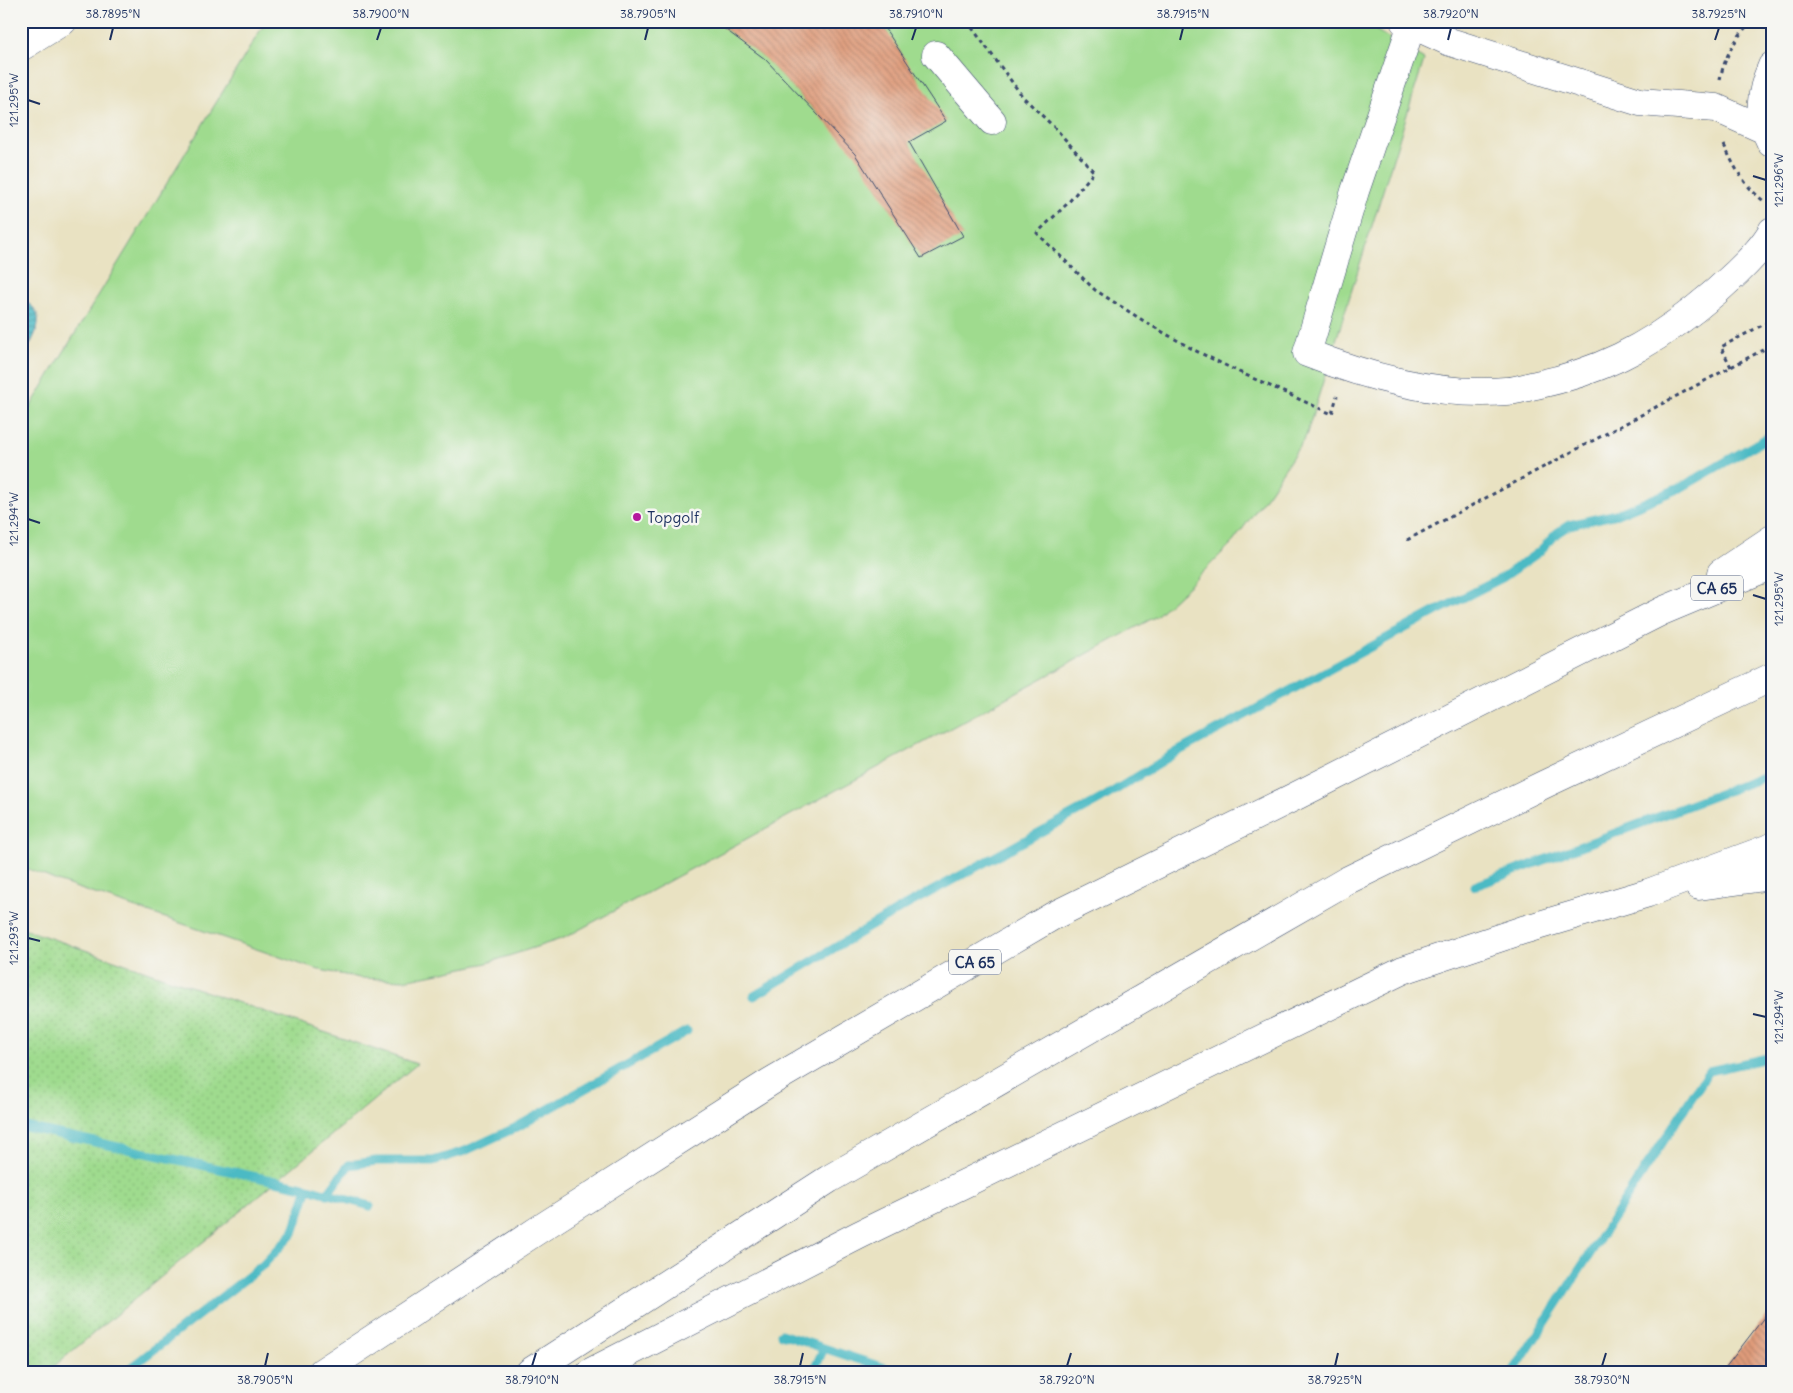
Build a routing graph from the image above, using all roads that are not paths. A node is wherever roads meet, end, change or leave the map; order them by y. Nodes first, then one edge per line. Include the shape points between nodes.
1 (63, 21) edge
2 (1409, 23) edge
3 (21, 47) edge
4 (936, 55) dead end
5 (1768, 75) edge
6 (1716, 108) junction
7 (992, 122) dead end
8 (1768, 137) edge
9 (1772, 231) edge
10 (1772, 539) edge
11 (1772, 564) edge
12 (1662, 610) junction
13 (1772, 678) edge
14 (1772, 847) edge
15 (1772, 876) edge
16 (1648, 893) junction
17 (322, 1372) edge
18 (530, 1372) edge
19 (591, 1372) edge

1 - 3 main road
2 - 6 main road via 1450,42 1640,102
2 - 9 main road via 1308,353 1346,368 1454,392 1507,391 1552,382 1636,350 1668,330 1706,301
4 - 7 main road
5 - 6 main road
5 - 8 main road via 1761,104
6 - 8 main road
10 - 12 main road
11 - 12 main road, CA 65
12 - 17 main road, CA 65 via 1053,916 770,1082
13 - 18 main road via 1348,880 828,1179
14 - 16 main road
15 - 16 main road
16 - 19 main road via 1403,970 859,1235

